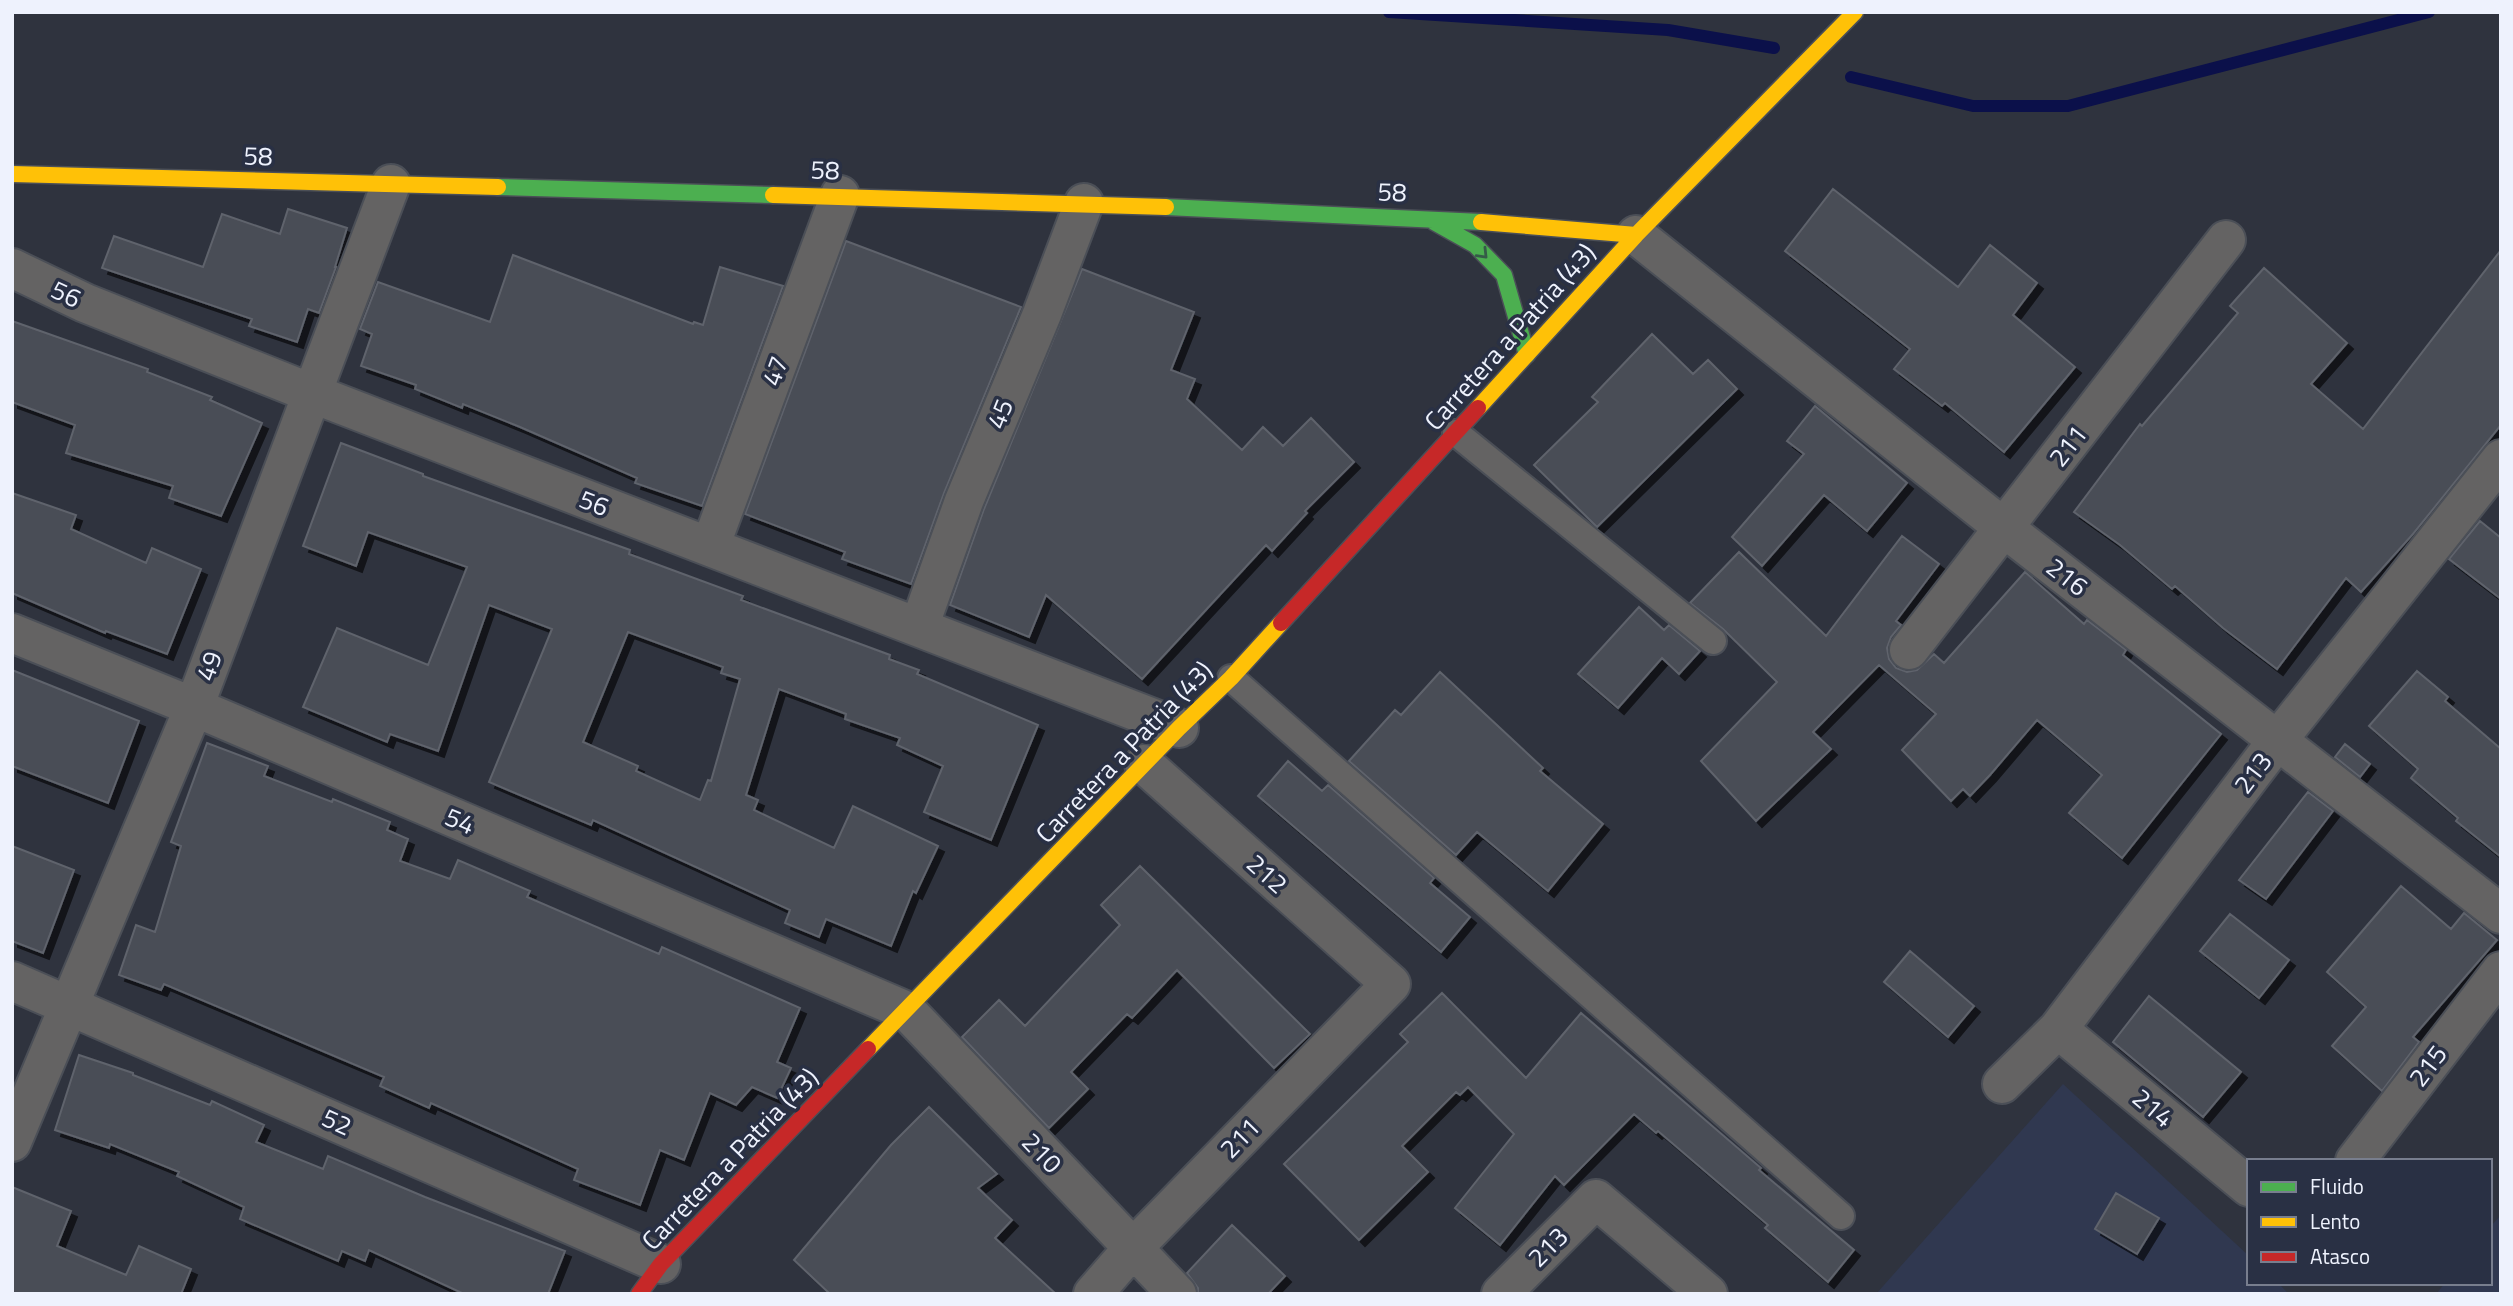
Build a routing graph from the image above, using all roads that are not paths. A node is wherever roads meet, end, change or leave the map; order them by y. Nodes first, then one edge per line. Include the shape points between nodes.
1 (1855, 12) edge
2 (12, 174) edge
3 (391, 184) junction
4 (840, 195) junction
5 (1084, 203) junction
6 (1426, 218) junction
7 (1636, 235) junction
8 (2226, 240) dead end
9 (12, 268) edge
10 (1527, 355) junction
11 (310, 393) junction
12 (1456, 433) junction
13 (2501, 459) edge
14 (2004, 528) junction
15 (710, 547) junction
16 (919, 627) junction
17 (12, 633) edge
18 (1713, 641) dead end
19 (1909, 650) dead end
20 (1231, 678) junction
21 (194, 707) junction
22 (1179, 728) junction
23 (2277, 741) junction
24 (1144, 764) junction
25 (2501, 914) edge
26 (2501, 971) edge
27 (12, 981) edge
28 (1391, 984) joint
29 (68, 1004) junction
30 (907, 1011) junction
31 (2058, 1029) junction
32 (2001, 1084) dead end
33 (12, 1142) edge
34 (2357, 1159) edge
35 (2247, 1185) edge
36 (1841, 1216) dead end
37 (1133, 1248) junction
38 (650, 1279) edge
39 (1093, 1294) edge
40 (1177, 1294) edge
41 (1501, 1294) edge
42 (1708, 1294) edge

1 - 7 main road, Carretera a Patria (43)
2 - 3 main road, 58
3 - 4 main road, 58
3 - 11 street, 49
4 - 5 main road, 58
4 - 15 street, 47
5 - 6 main road, 58
5 - 16 street, 45
6 - 7 main road, 58
6 -> 10 main road via 1475,245 1504,275
7 - 10 main road, Carretera a Patria (43)
7 - 14 street, 216
8 - 14 street, 211
9 - 11 street, 56 via 85,303
10 - 12 main road, Carretera a Patria (43)
11 - 15 street, 56
11 - 21 street, 49
12 - 18 lane
12 - 20 main road, Carretera a Patria (43)
13 - 23 street, 213
14 - 19 street, 211
14 - 23 street, 216
15 - 16 street, 56
16 - 22 street, 56
17 - 21 street, 54
20 - 22 main road, Carretera a Patria (43)
20 - 36 lane
21 - 29 street, 49
21 - 30 street, 54
22 - 24 main road, Carretera a Patria (43)
23 - 25 street, 216
23 - 31 street, 213
24 - 28 street, 212
24 - 30 main road, Carretera a Patria (43)
26 - 34 street, 215
27 - 29 street, 52
28 - 37 street, 211
29 - 33 street, 49
29 - 38 street, 52
30 - 37 street, 210
30 - 38 main road, Carretera a Patria (43)
31 - 32 street, 213
31 - 35 street, 214
37 - 39 street, 211
37 - 40 street, 210
41 - 42 street, 213 via 1596,1199

